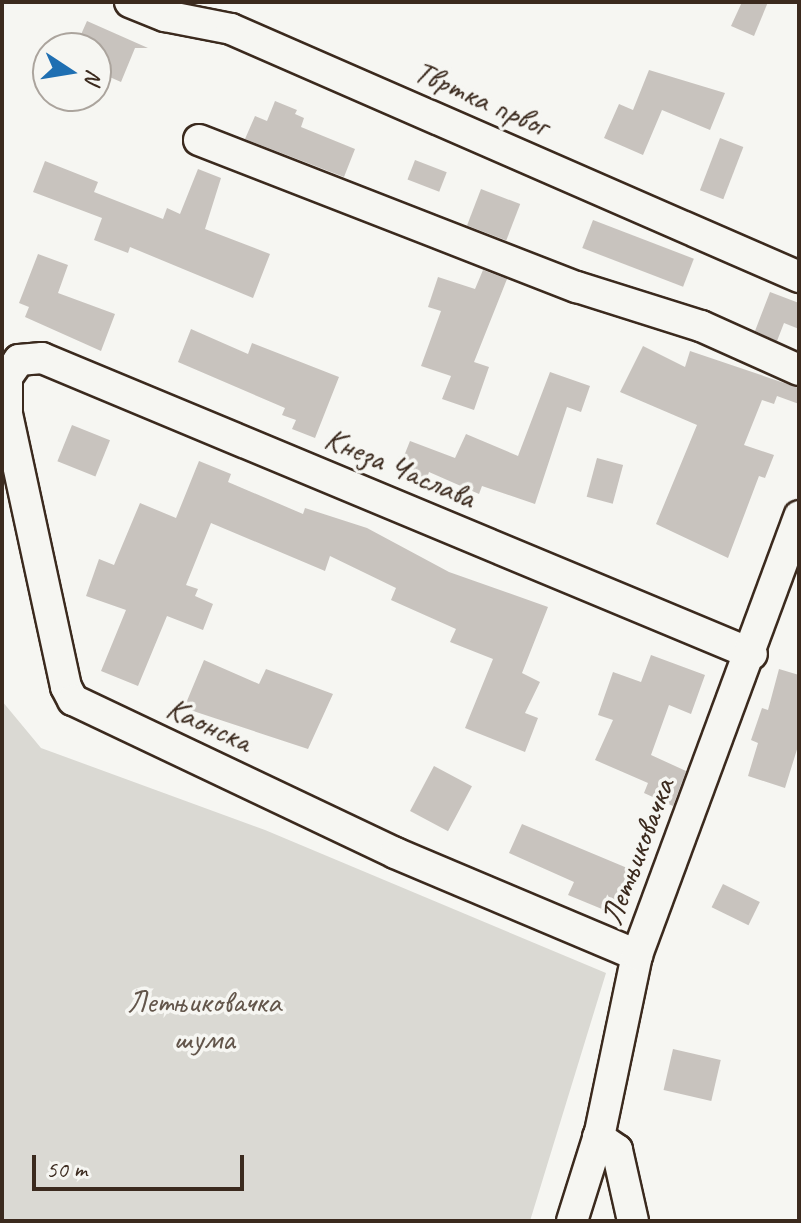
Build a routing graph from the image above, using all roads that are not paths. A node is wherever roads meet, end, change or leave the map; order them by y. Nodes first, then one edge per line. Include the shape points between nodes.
1 (130, 2) edge
2 (199, 140) dead end
3 (799, 277) edge
4 (10, 352) edge
5 (799, 370) edge
6 (799, 516) edge
7 (752, 654) junction
8 (637, 955) junction
9 (598, 1137) junction
10 (572, 1221) edge
11 (633, 1221) edge

1 - 3 street, Твртка првог via 165,16 231,29
2 - 5 street via 577,287 701,326
4 - 7 street, Кнеза Часлава via 42,358
4 - 8 street, Каонска via 7,414 73,700 395,853
6 - 7 street, Летњиковачка
7 - 8 street, Летњиковачка
8 - 9 street, Летњиковачка
9 - 10 street, Летњиковачка
9 - 11 street via 617,1150

